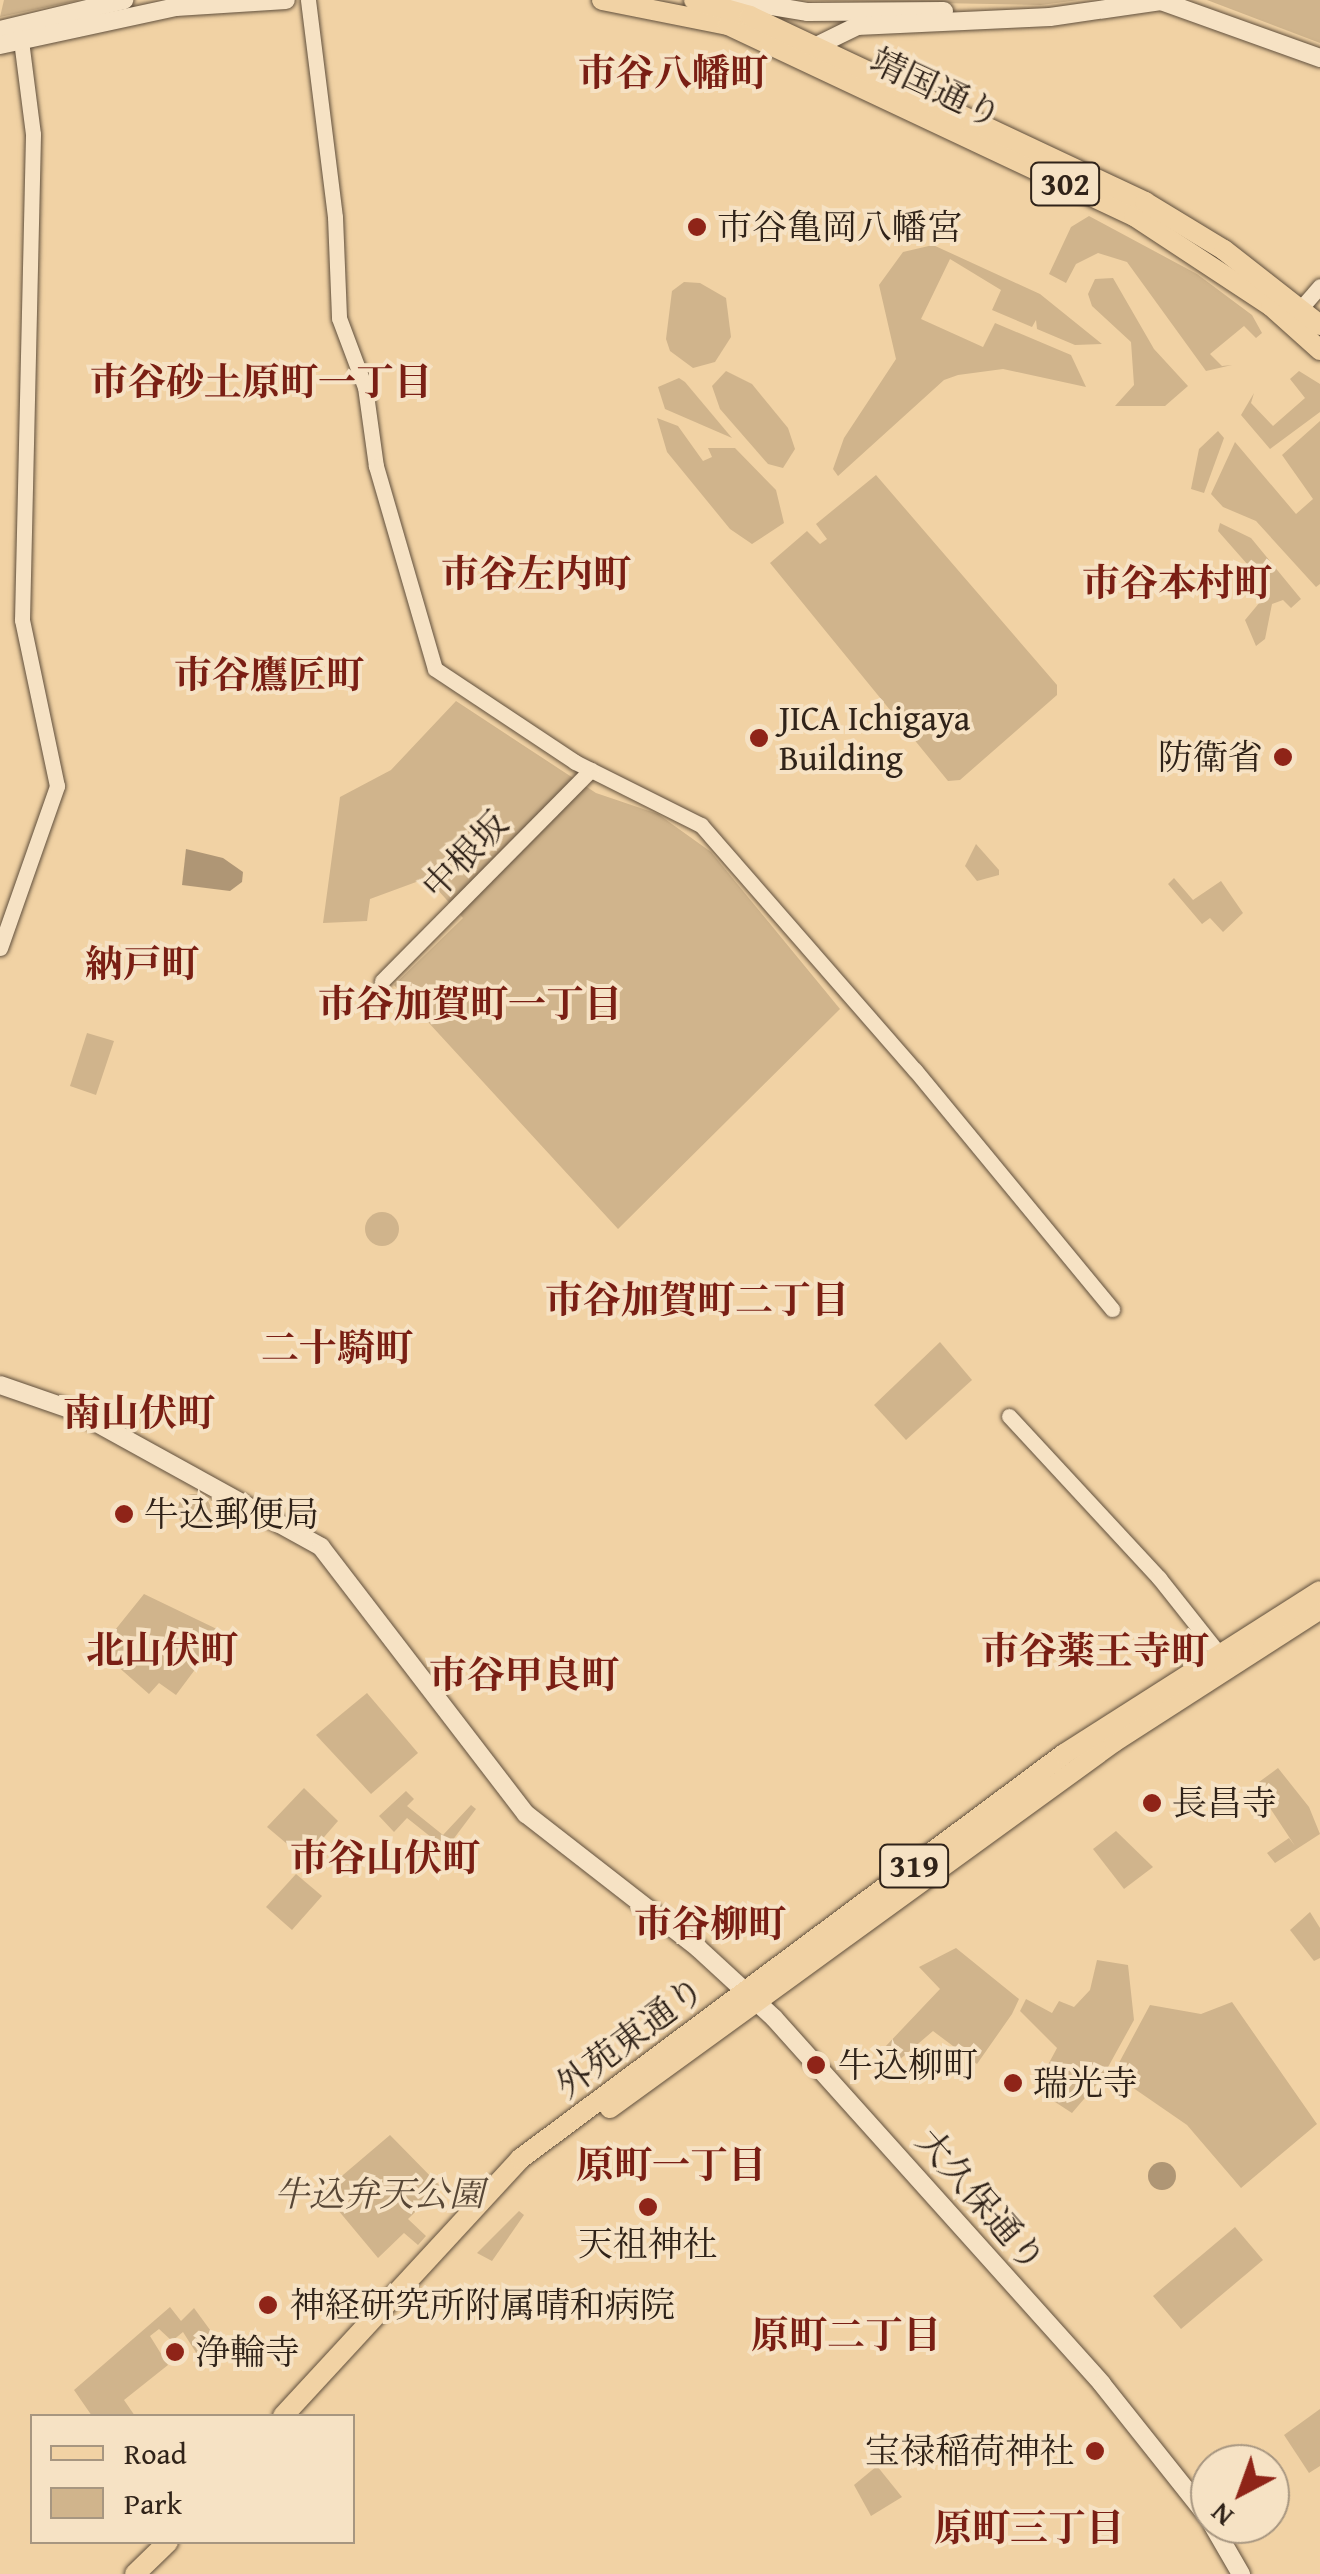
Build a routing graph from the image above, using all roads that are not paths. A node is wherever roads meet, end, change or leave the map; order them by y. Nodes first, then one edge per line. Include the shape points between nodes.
1 (124, 0) edge
2 (286, 0) edge
3 (308, 0) edge
4 (602, 0) edge
5 (694, 0) edge
6 (736, 0) edge
7 (1090, 0) edge
8 (1200, 0) edge
9 (13, 32) edge
10 (0, 45) edge
11 (814, 46) junction
12 (1320, 48) edge
13 (789, 54) junction
14 (1320, 58) edge
15 (1320, 286) edge
16 (1296, 314) junction
17 (1320, 325) edge
18 (1320, 350) edge
19 (591, 770) junction
20 (0, 948) edge
21 (382, 981) dead end
22 (1112, 1310) dead end
23 (0, 1386) edge
24 (1008, 1416) dead end
25 (1320, 1591) edge
26 (1320, 1609) edge
27 (1224, 1660) junction
28 (753, 1997) junction
29 (520, 2159) junction
30 (285, 2414) edge
31 (1190, 2495) edge
32 (166, 2544) edge
33 (1224, 2544) edge
34 (136, 2574) edge
35 (1241, 2574) edge

1 - 9 main road
2 - 9 main road via 176,7
3 - 19 street via 335,217 339,318 365,388 376,466 418,595 429,659 444,676
4 - 13 main road, 靖国通り / 302 via 711,20
5 - 11 main road, 靖国通り / 302
6 - 7 main road via 835,13
8 - 12 main road
9 - 10 main road
9 - 20 street via 33,134 22,620 57,786
11 - 13 main road
11 - 14 main road via 857,26 1050,17 1161,1
11 - 16 main road, 靖国通り / 302 via 1146,202
13 - 16 main road, 靖国通り / 302 via 1134,216
15 - 16 street
16 - 17 main road, 靖国通り / 302
16 - 18 main road, 靖国通り / 302
19 - 21 street, 中根坂
19 - 22 street via 672,806 713,837
23 - 28 main road, 大久保通り via 76,1411 317,1544 526,1814
24 - 27 street via 1159,1578
25 - 27 main road, 外苑東通り / 319
26 - 27 main road, 外苑東通り / 319
27 - 28 main road, 外苑東通り / 319
28 - 29 main road, 外苑東通り / 319
28 - 29 main road, 外苑東通り / 319 via 687,2056 582,2128
28 - 31 main road, 大久保通り via 1102,2384
29 - 30 main road, 外苑東通り / 319
32 - 34 main road
33 - 35 main road, 大久保通り

